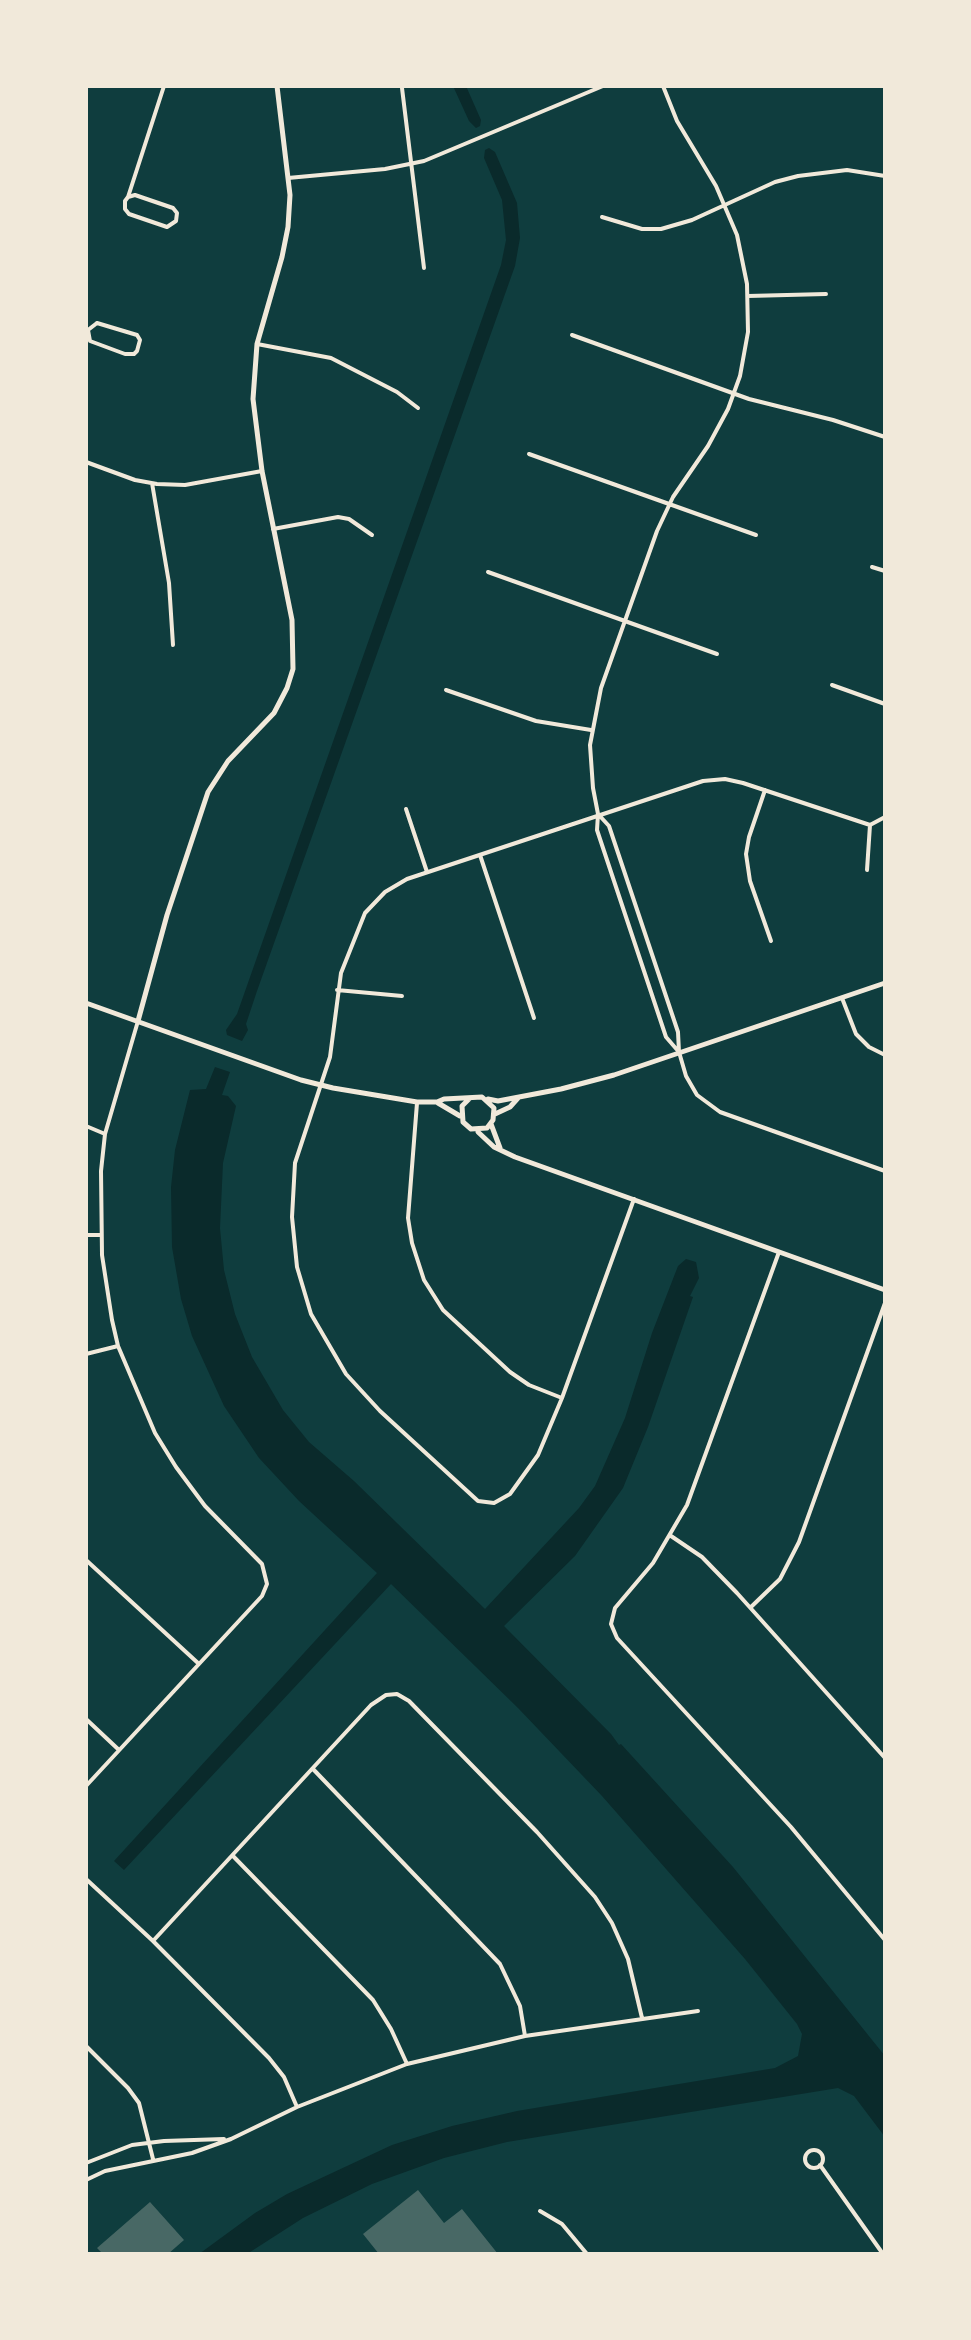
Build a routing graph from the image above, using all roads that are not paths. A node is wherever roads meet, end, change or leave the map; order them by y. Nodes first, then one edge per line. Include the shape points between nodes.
1 (164, 86) edge
2 (277, 86) edge
3 (603, 86) edge
4 (663, 86) edge
5 (402, 88) edge
6 (413, 164) junction
7 (885, 176) edge
8 (288, 178) junction
9 (128, 197) junction
10 (725, 205) junction
11 (602, 217) dead end
12 (424, 268) dead end
13 (826, 294) dead end
14 (748, 296) junction
15 (572, 335) dead end
16 (87, 339) edge
17 (257, 344) junction
18 (734, 394) junction
19 (418, 408) dead end
20 (885, 437) edge
21 (529, 454) dead end
22 (86, 462) edge
23 (262, 471) junction
24 (152, 483) junction
25 (669, 504) junction
26 (273, 529) junction
27 (372, 535) dead end
28 (756, 535) dead end
29 (872, 567) dead end
30 (885, 571) edge
31 (488, 572) dead end
32 (625, 621) junction
33 (173, 645) dead end
34 (717, 654) dead end
35 (832, 685) dead end
36 (446, 690) dead end
37 (885, 704) edge
38 (591, 730) junction
39 (765, 790) junction
40 (406, 809) dead end
41 (598, 814) junction
42 (885, 817) edge
43 (870, 825) junction
44 (480, 855) junction
45 (867, 870) dead end
46 (427, 872) junction
47 (771, 941) dead end
48 (885, 983) edge
49 (337, 990) junction
50 (402, 996) dead end
51 (842, 998) junction
52 (86, 1003) edge
53 (534, 1018) dead end
54 (138, 1021) junction
55 (679, 1052) junction
56 (885, 1055) edge
57 (320, 1085) junction
58 (518, 1097) junction
59 (470, 1098) junction
60 (487, 1099) junction
61 (417, 1102) junction
62 (437, 1102) junction
63 (495, 1114) junction
64 (461, 1117) junction
65 (491, 1124) junction
66 (86, 1126) edge
67 (476, 1130) junction
68 (105, 1134) junction
69 (500, 1148) junction
70 (885, 1171) edge
71 (634, 1198) junction
72 (86, 1235) edge
73 (100, 1235) junction
74 (779, 1252) junction
75 (885, 1290) edge
76 (885, 1303) edge
77 (118, 1346) junction
78 (86, 1354) edge
79 (562, 1398) junction
80 (670, 1535) junction
81 (86, 1560) edge
82 (751, 1607) junction
83 (199, 1664) junction
84 (86, 1719) edge
85 (119, 1750) junction
86 (885, 1758) edge
87 (313, 1769) junction
88 (86, 1786) edge
89 (233, 1856) junction
90 (86, 1879) edge
91 (885, 1940) edge
92 (153, 1941) junction
93 (698, 2011) dead end
94 (642, 2018) junction
95 (525, 2036) junction
96 (86, 2046) edge
97 (407, 2064) junction
98 (297, 2107) junction
99 (231, 2139) junction
100 (150, 2143) junction
101 (153, 2159) junction
102 (86, 2163) edge
103 (820, 2165) junction
104 (86, 2180) edge
105 (540, 2211) dead end
106 (587, 2254) edge
107 (883, 2254) edge

1 - 9 street
2 - 8 street
3 - 6 street
4 - 10 street via 684,136
5 - 6 street
6 - 8 street
6 - 12 street
7 - 10 street via 847,170 810,173
8 - 17 street via 285,245
9 - 9 street via 125,209 133,216 167,227 176,221 170,206
10 - 11 street via 661,229
10 - 14 street via 742,254
13 - 14 street
14 - 18 street via 746,348
15 - 18 street
16 - 16 street via 125,354 134,354 140,345 133,333 97,323
17 - 19 street via 331,358
17 - 23 street via 253,399
18 - 20 street
18 - 25 street via 717,433
21 - 25 street
22 - 24 street
23 - 24 street via 185,485
23 - 26 street
24 - 33 street via 169,583
25 - 28 street
25 - 32 street
26 - 27 street via 338,517
26 - 54 street via 294,636 291,679 274,713 221,769 204,802
29 - 30 street
31 - 32 street
32 - 34 street
32 - 38 street
35 - 37 street
36 - 38 street via 536,721
38 - 41 street
39 - 41 street via 733,780 710,780
39 - 43 street
39 - 47 street via 746,854
40 - 46 street
41 - 44 street
41 - 55 street via 609,826 624,868 678,1032
41 - 55 street via 597,830 666,1037
42 - 43 street
43 - 45 street
44 - 46 street
44 - 53 street
46 - 49 street via 393,886 365,913
48 - 51 street
49 - 50 street
49 - 57 street via 332,1046
51 - 55 street
51 - 56 street via 856,1034
52 - 54 street
54 - 57 street
54 - 68 street
55 - 58 street via 584,1083
55 - 70 street via 690,1084 712,1108
57 - 61 street
57 - 79 street via 298,1152 294,1247 307,1303 333,1356 362,1393 485,1503 503,1498 522,1480 543,1447
58 - 60 street
58 - 63 street
59 - 60 street
59 - 62 street
59 - 64 street
60 - 63 street
61 - 62 street
61 - 79 street via 408,1218 424,1280 443,1310 510,1372
62 - 64 street
63 - 65 street
64 - 67 street
65 - 67 street
65 - 69 street
66 - 68 street
67 - 69 street
68 - 73 street
69 - 71 street
71 - 74 street
71 - 79 street
72 - 73 street
73 - 77 street
74 - 75 street
74 - 80 street via 693,1491
76 - 82 street via 799,1542 780,1579
77 - 78 street
77 - 83 street via 176,1467 205,1506 262,1564 268,1580 262,1596
80 - 82 street via 702,1557
80 - 91 street via 615,1608 610,1621 617,1638 791,1827
81 - 83 street
82 - 86 street
83 - 85 street
84 - 85 street
85 - 88 street
87 - 89 street
87 - 94 street via 371,1705 392,1694 409,1701 554,1849 600,1904 628,1959
87 - 95 street via 500,1964 520,2006
89 - 92 street
89 - 97 street via 373,2000
90 - 92 street
92 - 98 street via 281,2071
93 - 94 street
94 - 95 street
95 - 97 street
96 - 100 street via 139,2103
97 - 98 street
98 - 99 street
99 - 100 street
99 - 101 street
100 - 101 street
100 - 102 street
101 - 104 street
103 - 103 street via 819,2152 808,2153 807,2166
103 - 107 street
105 - 106 street via 562,2224

